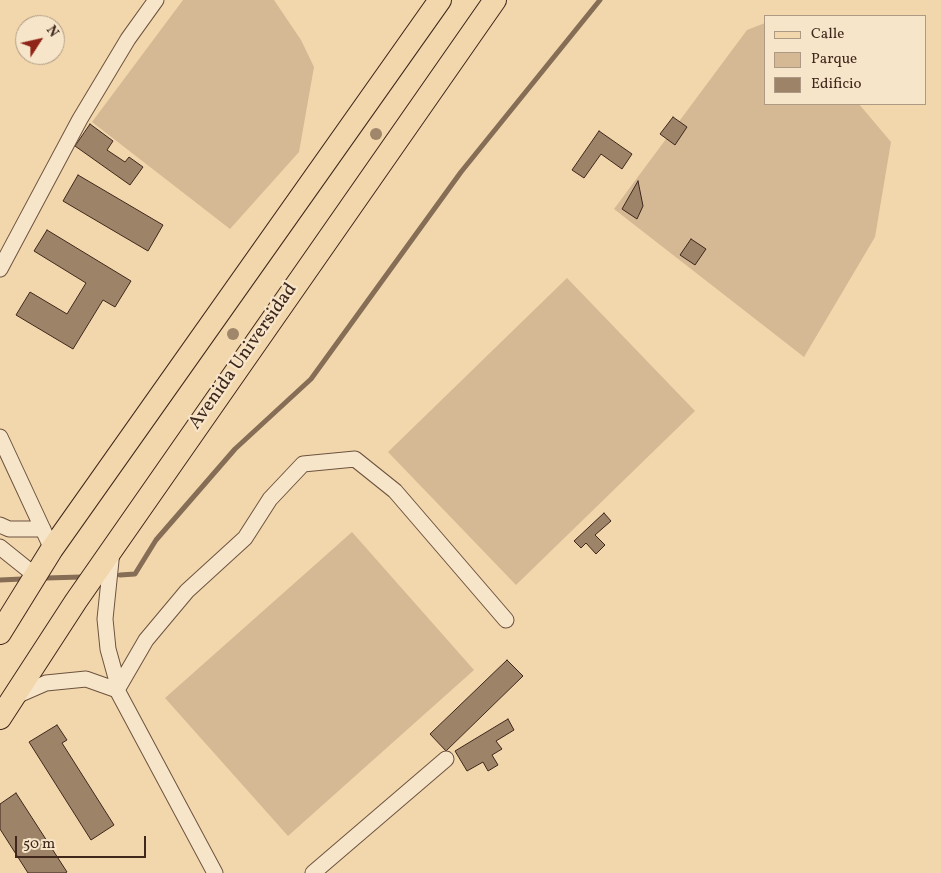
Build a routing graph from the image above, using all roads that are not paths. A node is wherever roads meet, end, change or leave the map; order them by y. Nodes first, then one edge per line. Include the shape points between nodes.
1 (156, 0) edge
2 (440, 0) edge
3 (495, 0) edge
4 (0, 269) edge
5 (0, 437) edge
6 (0, 525) edge
7 (48, 539) junction
8 (0, 547) edge
9 (112, 549) junction
10 (36, 576) junction
11 (506, 620) dead end
12 (0, 633) edge
13 (117, 690) junction
14 (13, 697) junction
15 (0, 718) edge
16 (446, 759) dead end
17 (216, 873) edge
18 (313, 873) edge

1 - 4 street via 128,39 85,111
2 - 7 main road
3 - 9 main road, Avenida Universidad
5 - 7 street
6 - 7 street
7 - 10 main road
8 - 10 street
9 - 13 street via 105,619
9 - 14 main road, Avenida Universidad
10 - 12 main road
11 - 13 street via 395,491 355,459 303,464 270,499 245,538 187,590 146,640
13 - 14 street via 86,679 46,683
13 - 17 street
14 - 15 main road, Avenida Universidad
16 - 18 street

